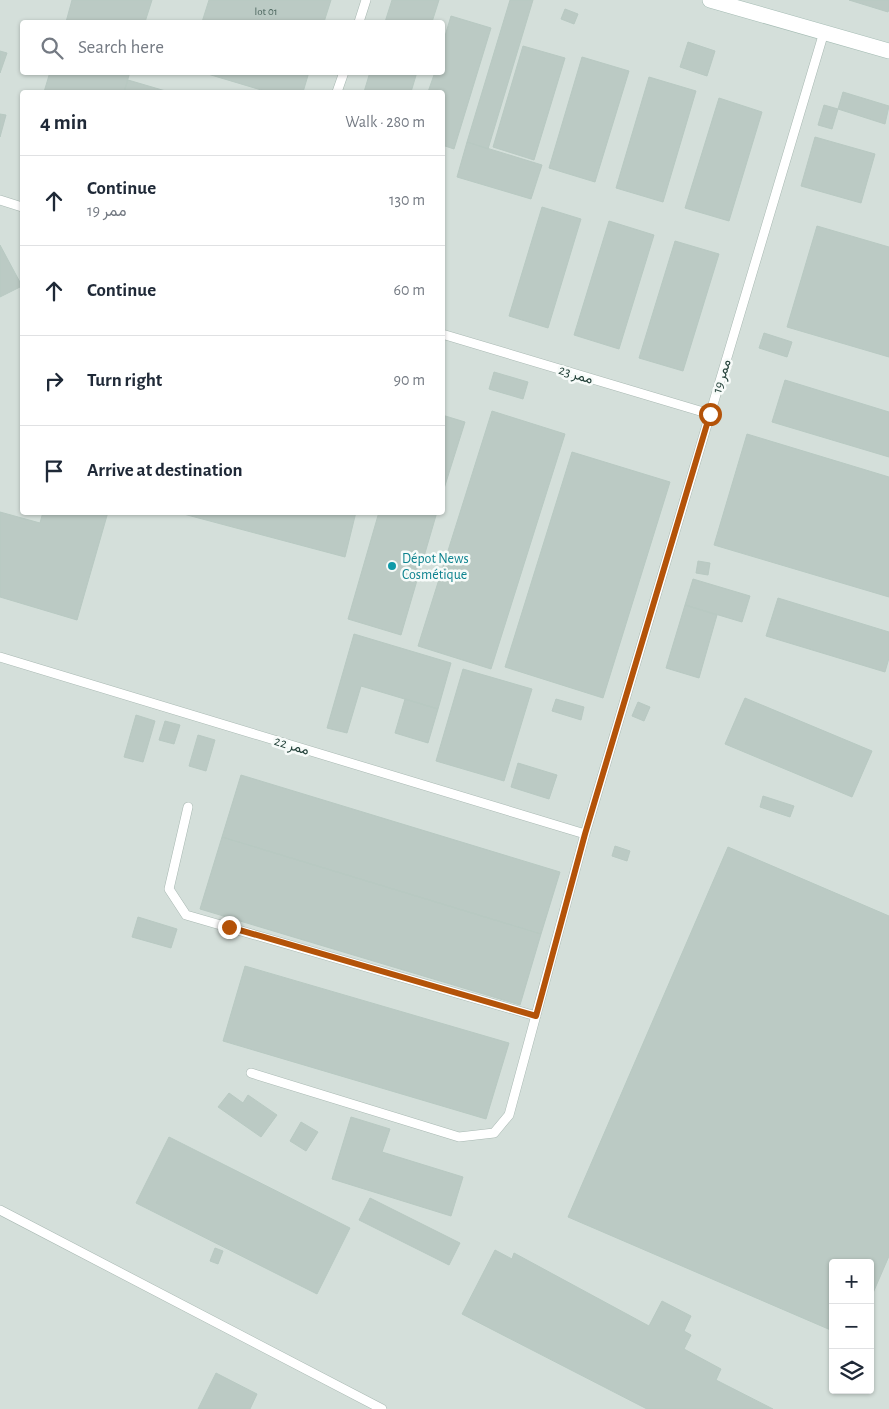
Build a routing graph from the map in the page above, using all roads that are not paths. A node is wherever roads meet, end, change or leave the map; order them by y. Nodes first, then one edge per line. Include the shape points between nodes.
1 (366, 0) edge
2 (710, 0) edge
3 (360, 20) edge
4 (824, 32) junction
5 (889, 51) edge
6 (343, 75) edge
7 (338, 90) edge
8 (0, 200) edge
9 (20, 206) edge
10 (445, 335) edge
11 (710, 414) junction
12 (0, 657) edge
13 (188, 807) dead end
14 (585, 834) junction
15 (536, 1016) junction
16 (251, 1073) dead end
17 (0, 1210) edge
18 (382, 1409) edge

1 - 3 lane
2 - 4 main road
4 - 5 main road
4 - 11 lane, ممر 19
6 - 7 lane
8 - 9 lane
10 - 11 lane, ممر 23
11 - 14 lane, ممر 19
12 - 14 lane, ممر 22
13 - 15 lane via 169,889 186,915
14 - 15 lane, ممر 19
15 - 16 lane, ممر 19 via 509,1115 494,1133 459,1137
17 - 18 lane

